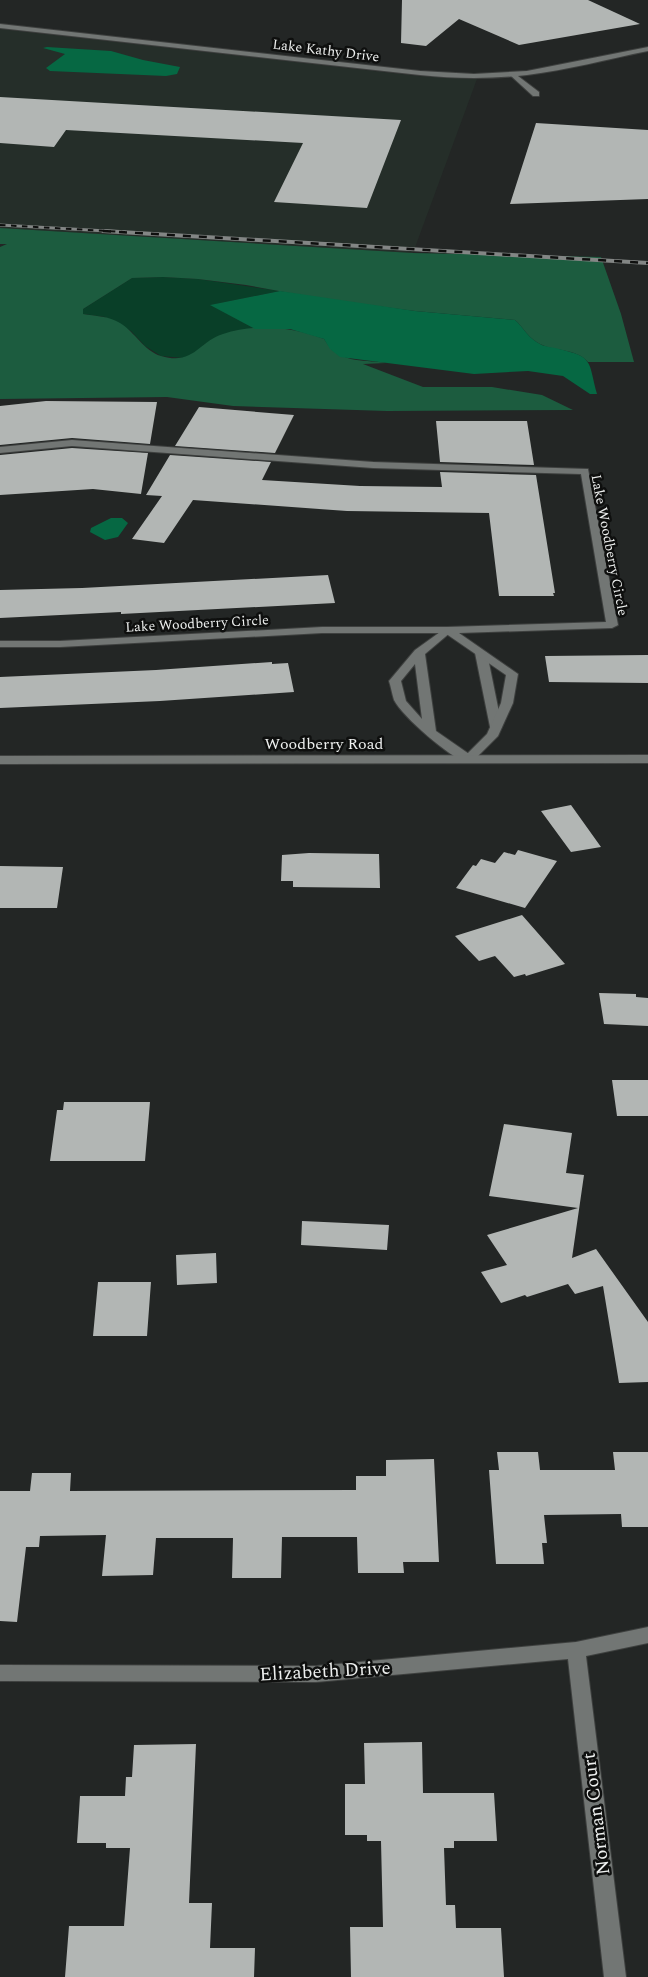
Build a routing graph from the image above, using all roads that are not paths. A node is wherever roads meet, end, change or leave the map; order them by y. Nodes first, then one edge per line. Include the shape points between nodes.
1 (0, 26) edge
2 (648, 49) edge
3 (512, 74) junction
4 (536, 94) dead end
5 (0, 450) edge
6 (447, 630) junction
7 (0, 644) edge
8 (419, 652) junction
9 (481, 653) junction
10 (496, 727) junction
11 (430, 731) junction
12 (468, 759) junction
13 (648, 759) edge
14 (0, 760) edge
15 (648, 1635) edge
16 (576, 1650) junction
17 (0, 1673) edge
18 (615, 1977) edge

1 - 3 street, Lake Kathy Drive via 420,74
2 - 3 street, Lake Kathy Drive
3 - 4 street
5 - 6 street, Lake Woodberry Circle via 72,443 373,465 586,471 612,625
6 - 7 street, Lake Woodberry Circle via 322,630 60,644
6 - 8 street
6 - 9 street
8 - 11 street
8 - 11 street via 395,681 401,702
9 - 10 street
9 - 10 street via 512,674 508,703
10 - 12 street via 492,736
11 - 12 street
12 - 13 street, Woodberry Road
12 - 14 street, Woodberry Road
15 - 16 street, Elizabeth Drive
16 - 17 street, Elizabeth Drive via 316,1674
16 - 18 street, Norman Court

